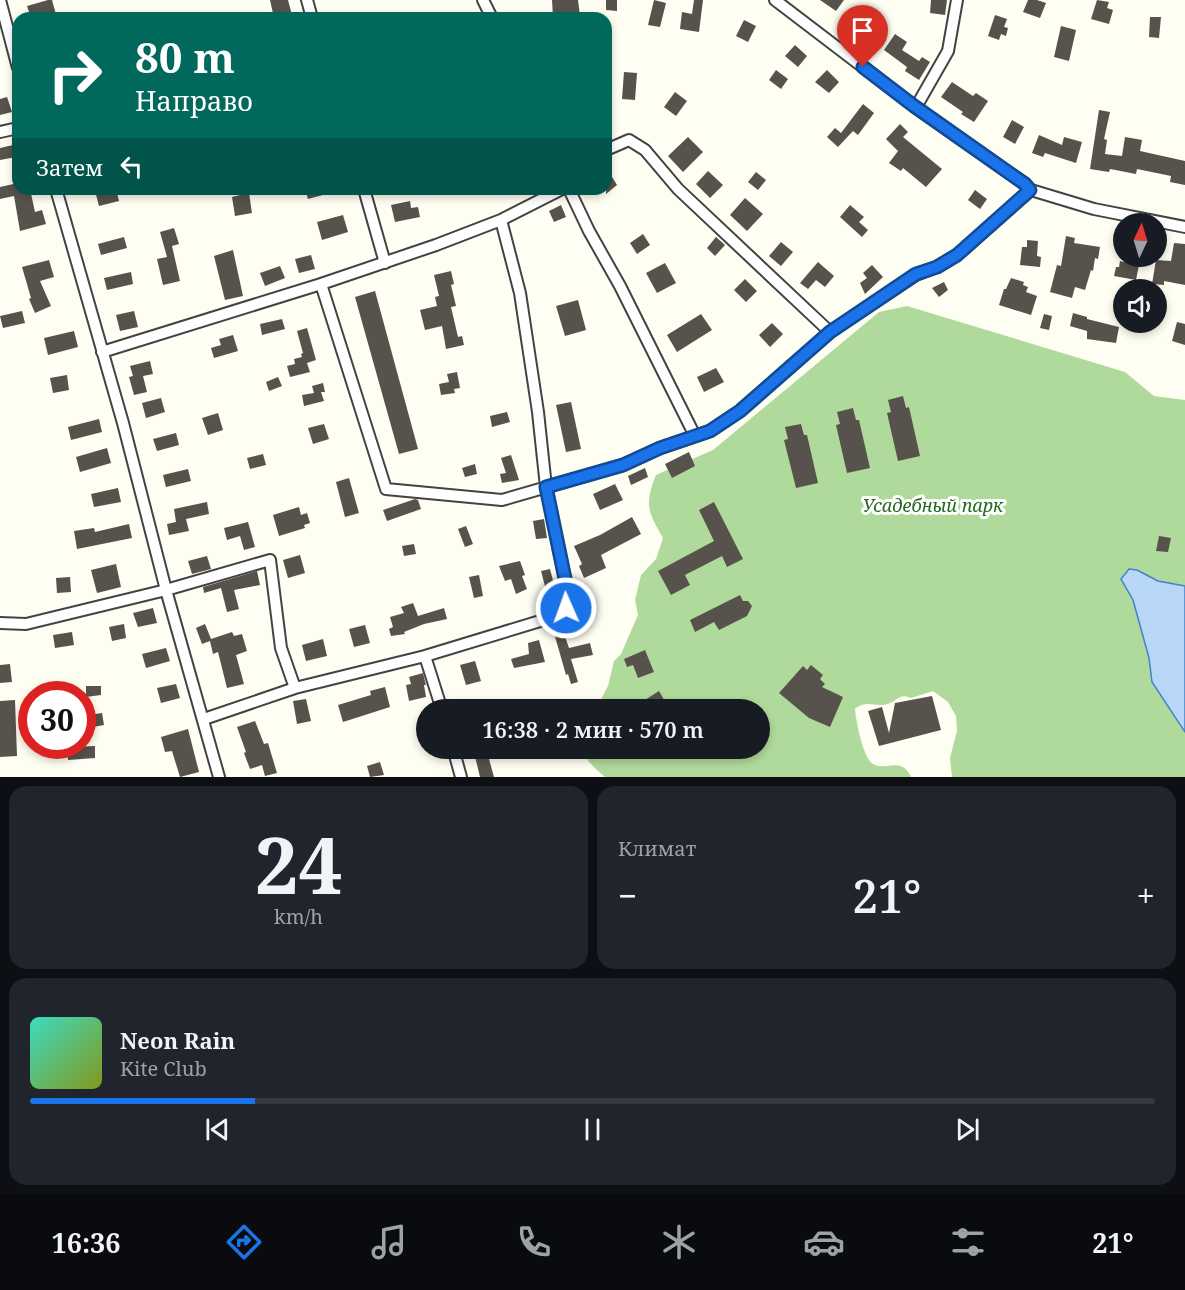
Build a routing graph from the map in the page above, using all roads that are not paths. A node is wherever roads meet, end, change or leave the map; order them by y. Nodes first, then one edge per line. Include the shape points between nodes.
1 (0, 0) edge
2 (775, 0) edge
3 (957, 0) edge
4 (12, 45) edge
5 (916, 107) junction
6 (612, 147) edge
7 (1030, 190) junction
8 (58, 195) edge
9 (366, 195) edge
10 (550, 195) edge
11 (572, 195) edge
12 (501, 220) junction
13 (1185, 227) edge
14 (385, 263) junction
15 (321, 284) junction
16 (830, 332) junction
17 (102, 352) junction
18 (695, 436) junction
19 (546, 487) junction
20 (166, 590) junction
21 (0, 623) edge
22 (426, 656) junction
23 (295, 688) junction
24 (439, 699) edge
25 (204, 719) junction
26 (456, 759) edge
27 (219, 777) edge
28 (461, 777) edge

1 - 4 street
2 - 5 street
3 - 5 street via 948,51
5 - 7 street
6 - 16 street via 629,140 645,150 678,189
7 - 13 street via 1094,209
7 - 16 street via 957,255 916,274
8 - 17 street
9 - 14 street
10 - 12 street
11 - 18 street
12 - 14 street
12 - 19 street via 520,293
14 - 15 street
15 - 17 street
15 - 19 street via 386,489 502,500
16 - 18 street via 740,411
17 - 20 street
18 - 19 street via 623,465
19 - 22 street via 569,598 566,608 560,615
20 - 21 street via 26,624
20 - 23 street via 270,560 281,648
20 - 25 street
22 - 23 street
22 - 24 street
23 - 25 street
25 - 27 street
26 - 28 street

